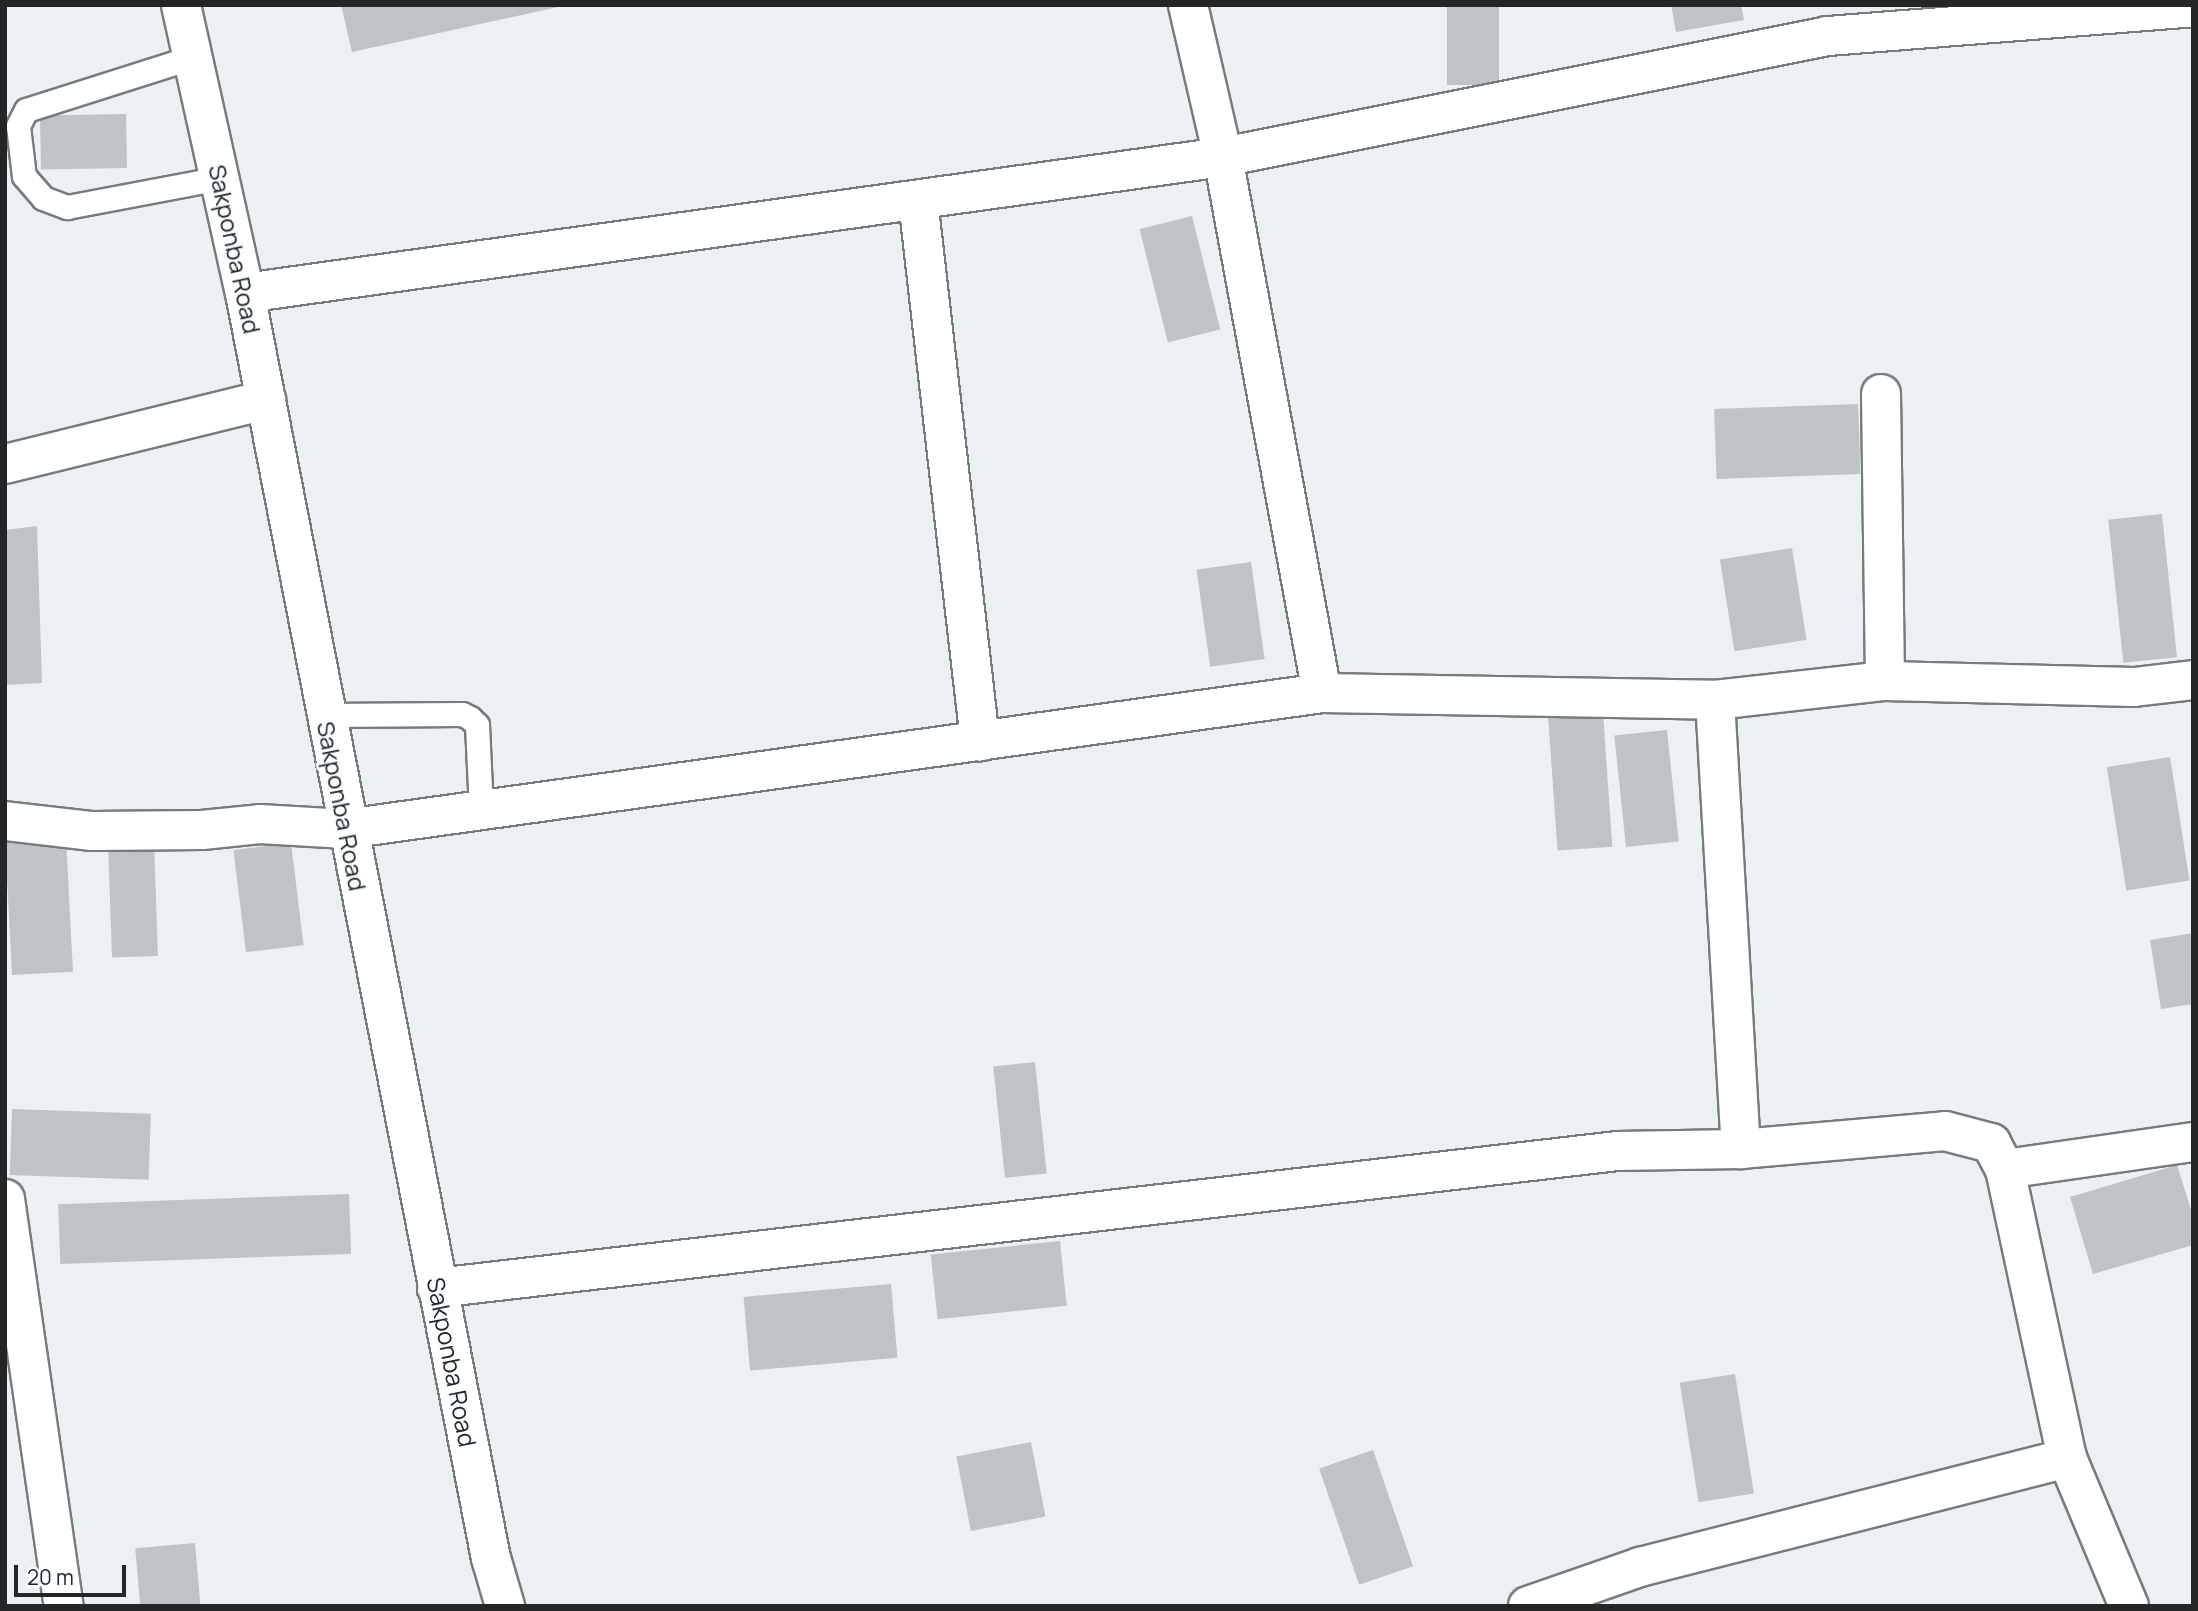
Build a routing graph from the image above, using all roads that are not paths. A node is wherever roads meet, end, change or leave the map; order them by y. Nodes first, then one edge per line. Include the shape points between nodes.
1 (181, 5) edge
2 (1188, 5) edge
3 (2193, 7) edge
4 (193, 57) junction
5 (1223, 157) junction
6 (220, 178) junction
7 (918, 200) junction
8 (245, 293) junction
9 (1881, 394) dead end
10 (266, 400) junction
11 (5, 464) edge
12 (2193, 680) edge
13 (1885, 681) junction
14 (1322, 693) junction
15 (1715, 700) junction
16 (325, 715) junction
17 (980, 741) junction
18 (481, 810) junction
19 (5, 821) edge
20 (346, 829) junction
21 (2193, 1142) edge
22 (1741, 1149) junction
23 (2005, 1169) junction
24 (5, 1199) edge
25 (438, 1288) junction
26 (2067, 1458) junction
27 (64, 1606) edge
28 (505, 1606) edge
29 (1528, 1606) edge
30 (2129, 1606) edge

1 - 4 street, Sakponba Road
2 - 5 street
3 - 5 street via 1828,36
4 - 6 street, Sakponba Road
4 - 6 lane via 26,110 18,126 24,176 43,198 67,207
5 - 7 street
5 - 14 street
6 - 8 street, Sakponba Road
7 - 8 street
7 - 17 street
8 - 10 street, Sakponba Road
9 - 13 street
10 - 11 street
10 - 16 street, Sakponba Road
12 - 13 street via 2134,687
13 - 15 street
14 - 15 street
14 - 17 street
15 - 22 street
16 - 18 lane via 462,714 470,718 477,725
16 - 20 street, Sakponba Road
17 - 18 street
18 - 20 street
19 - 20 street via 92,831 202,830 260,824
20 - 25 street, Sakponba Road
21 - 23 street
22 - 23 street via 1945,1131 1991,1143
22 - 25 street via 1617,1151
23 - 26 street
24 - 27 street
25 - 28 street, Sakponba Road via 491,1558
26 - 29 street via 1640,1567
26 - 30 street

